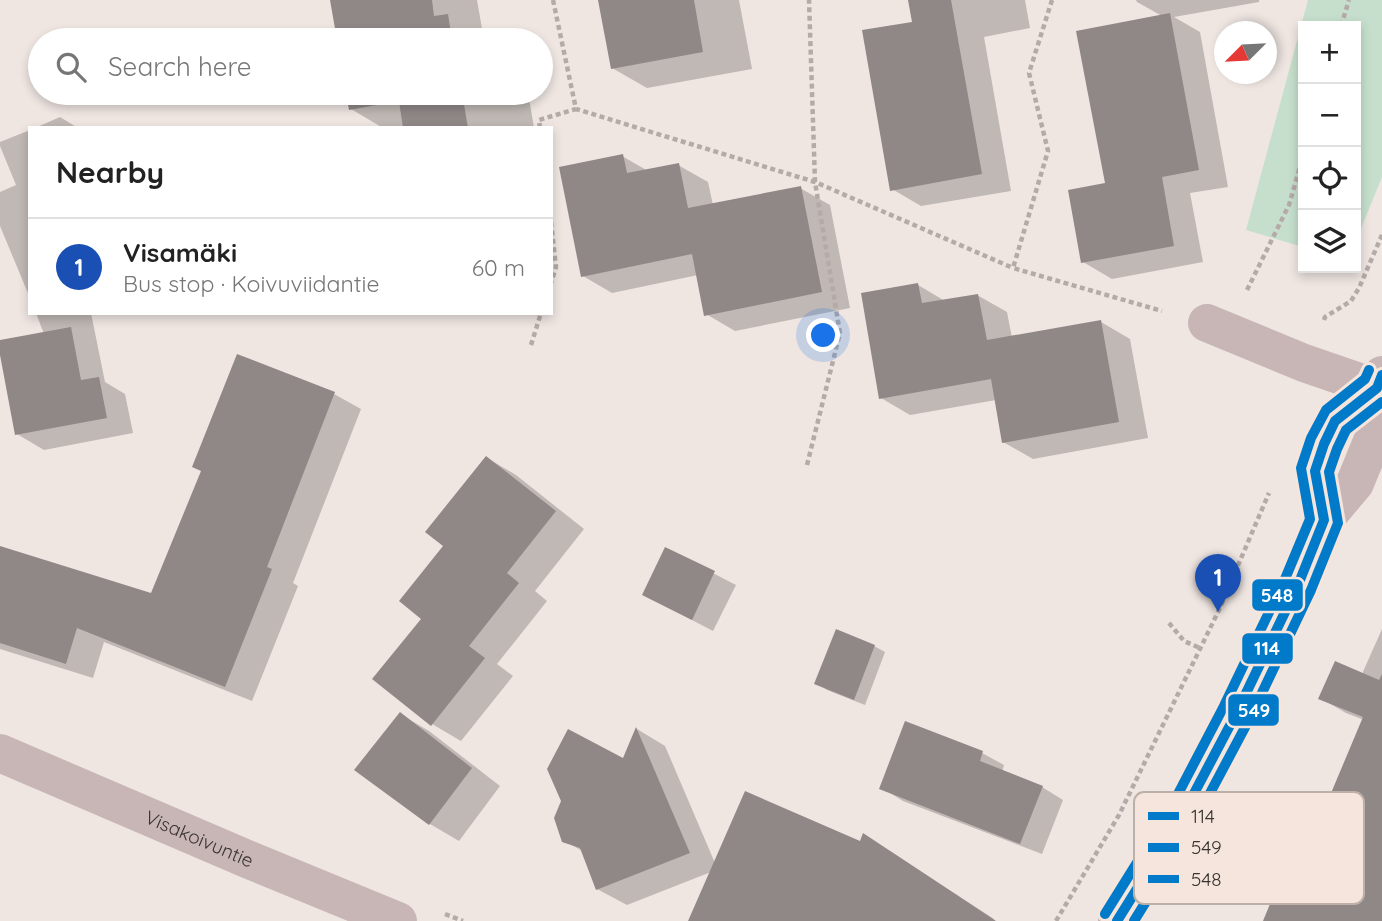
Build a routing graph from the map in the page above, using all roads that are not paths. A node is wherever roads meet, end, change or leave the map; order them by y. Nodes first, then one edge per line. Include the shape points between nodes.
1 (1216, 327) road end
2 (1379, 382) edge
3 (0, 753) edge
4 (1195, 792) edge
5 (1134, 894) edge
6 (398, 921) edge
7 (1117, 921) edge

1 - 2 street via 1304,363
2 - 4 street via 1375,434 1355,483 1324,520 1298,585
3 - 6 street, Visakoivuntie
5 - 7 street

